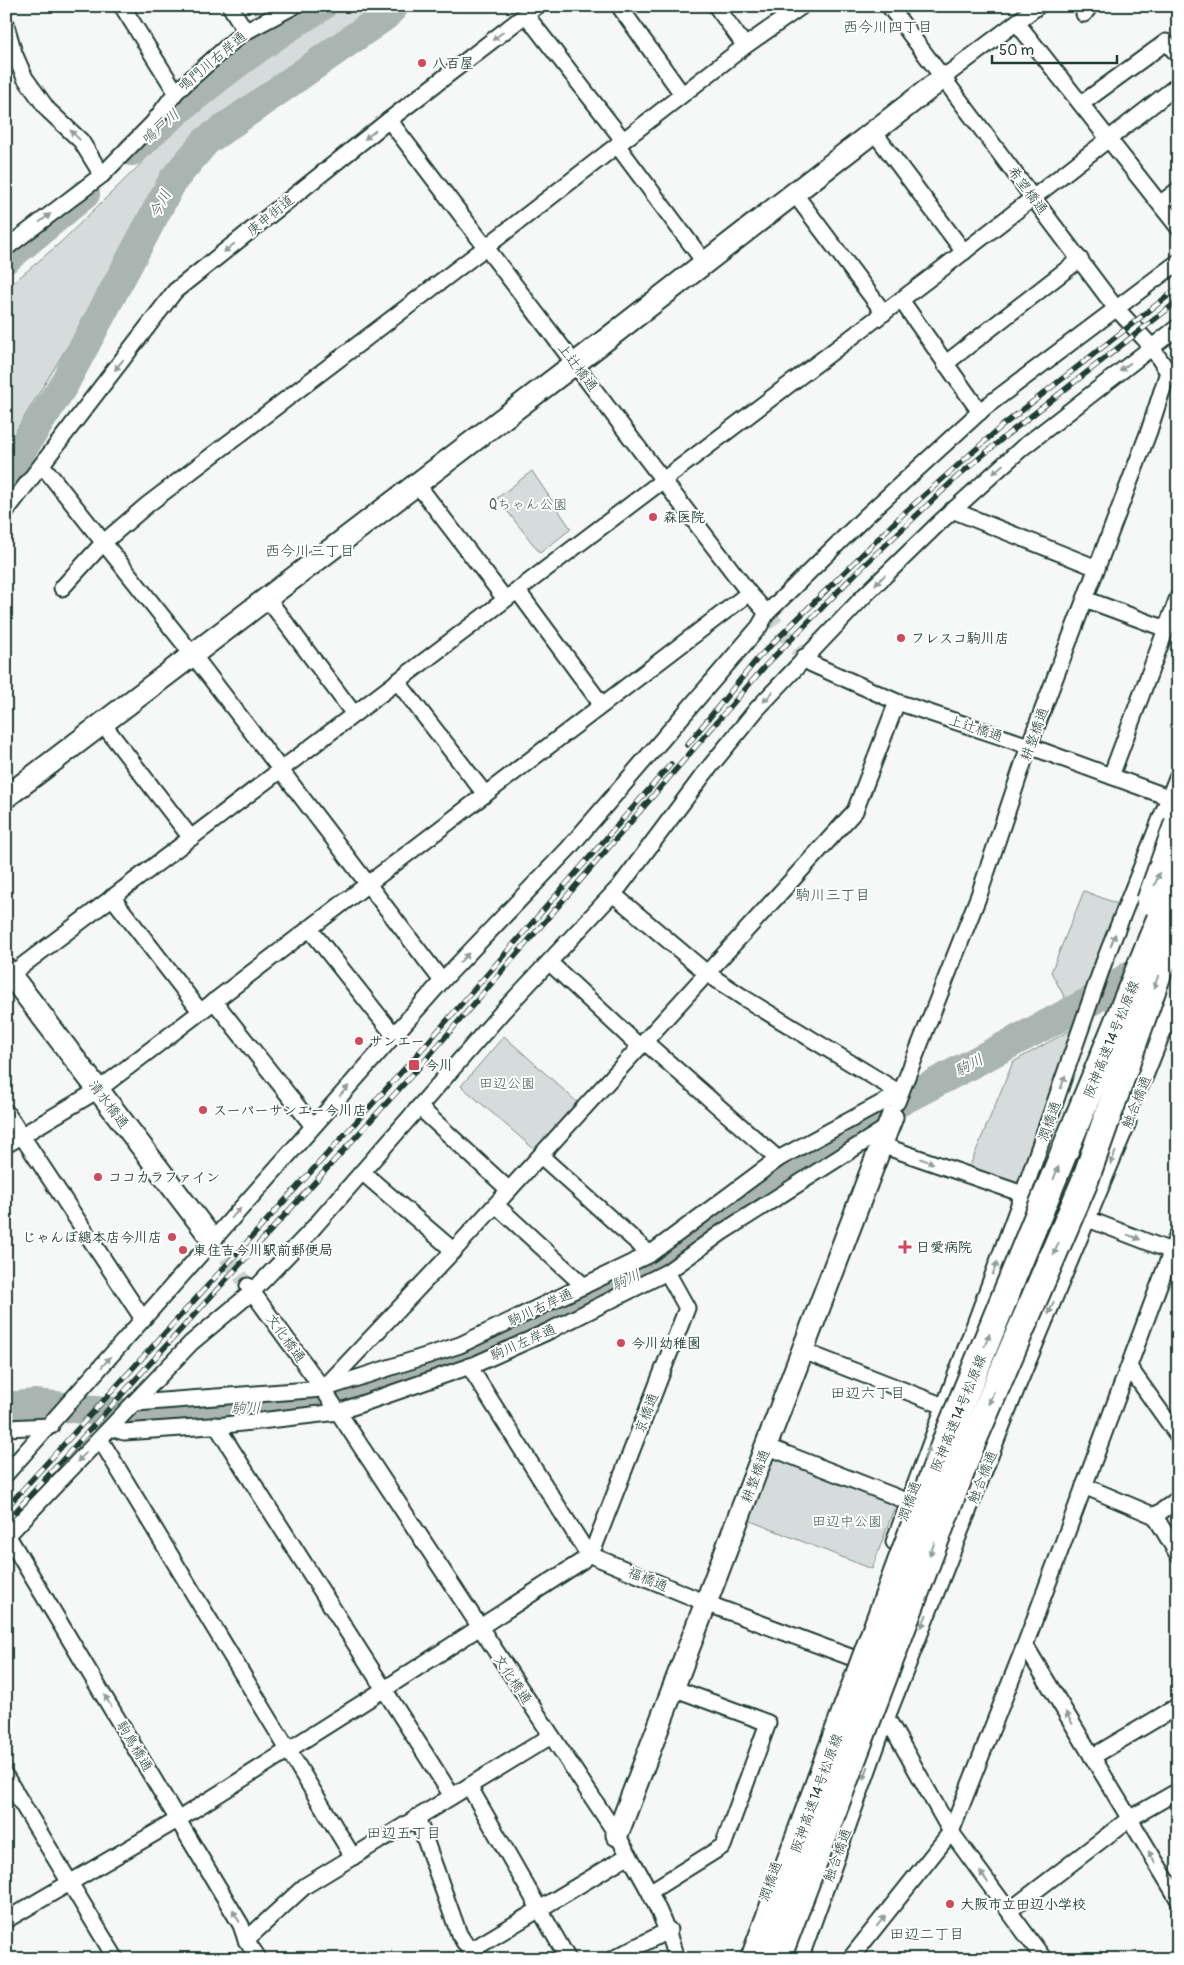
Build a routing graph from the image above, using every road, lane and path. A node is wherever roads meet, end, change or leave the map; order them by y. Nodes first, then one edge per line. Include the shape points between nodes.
1 (122, 6) edge
2 (230, 6) edge
3 (294, 6) edge
4 (619, 6) edge
5 (716, 6) edge
6 (802, 6) edge
7 (889, 6) edge
8 (1038, 6) edge
9 (532, 11) edge
10 (1017, 22) junction
11 (6, 25) edge
12 (246, 32) junction
13 (745, 46) junction
14 (1178, 55) edge
15 (944, 77) junction
16 (1178, 85) edge
17 (176, 92) junction
18 (682, 94) junction
19 (1081, 104) junction
20 (389, 120) junction
21 (874, 132) junction
22 (1108, 139) junction
23 (620, 142) junction
24 (102, 175) junction
25 (1178, 190) edge
26 (794, 193) junction
27 (1033, 197) junction
28 (1160, 204) junction
29 (1178, 227) edge
30 (486, 247) junction
31 (6, 248) edge
32 (964, 252) junction
33 (1080, 260) junction
34 (705, 262) junction
35 (1178, 262) edge
36 (901, 300) junction
37 (1115, 307) junction
38 (884, 313) junction
39 (1178, 327) edge
40 (1151, 346) junction
41 (575, 363) junction
42 (945, 364) junction
43 (1173, 374) edge
44 (980, 412) junction
45 (42, 465) junction
46 (662, 479) junction
47 (417, 484) junction
48 (952, 510) junction
49 (6, 512) edge
50 (104, 542) junction
51 (1097, 568) junction
52 (62, 588) dead end
53 (517, 590) junction
54 (749, 593) junction
55 (1178, 597) edge
56 (267, 598) junction
57 (505, 599) junction
58 (1085, 600) junction
59 (767, 613) junction
60 (1166, 629) junction
61 (193, 655) junction
62 (805, 658) junction
63 (397, 681) junction
64 (897, 702) junction
65 (602, 705) junction
66 (354, 714) junction
67 (103, 724) junction
68 (1029, 746) junction
69 (280, 770) junction
70 (1178, 775) edge
71 (1111, 776) junction
72 (485, 794) junction
73 (6, 797) edge
74 (1173, 799) edge
75 (1178, 823) edge
76 (191, 838) junction
77 (1178, 875) edge
78 (366, 885) junction
79 (613, 894) junction
80 (112, 897) junction
81 (1178, 920) edge
82 (309, 928) junction
83 (549, 962) junction
84 (8, 972) edge
85 (708, 974) junction
86 (1178, 979) edge
87 (442, 981) junction
88 (1130, 994) junction
89 (1178, 1000) edge
90 (214, 1001) junction
91 (200, 1012) junction
92 (1175, 1016) edge
93 (394, 1035) junction
94 (643, 1044) junction
95 (98, 1090) junction
96 (900, 1094) junction
97 (419, 1107) junction
98 (6, 1112) edge
99 (890, 1121) junction
100 (313, 1126) junction
101 (22, 1136) junction
102 (6, 1146) edge
103 (881, 1146) junction
104 (541, 1156) junction
105 (778, 1159) junction
106 (362, 1172) junction
107 (1084, 1183) junction
108 (509, 1190) junction
109 (1023, 1194) junction
110 (496, 1205) junction
111 (1088, 1219) junction
112 (1178, 1234) edge
113 (212, 1239) junction
114 (454, 1251) junction
115 (650, 1254) junction
116 (1174, 1256) edge
117 (667, 1272) junction
118 (584, 1286) junction
119 (250, 1289) junction
120 (143, 1319) junction
121 (802, 1351) junction
122 (469, 1366) junction
123 (1129, 1367) junction
124 (323, 1390) junction
125 (136, 1403) junction
126 (944, 1406) junction
127 (336, 1410) junction
128 (56, 1420) junction
129 (114, 1425) junction
130 (216, 1426) junction
131 (6, 1428) edge
132 (1178, 1436) edge
133 (100, 1439) junction
134 (766, 1446) junction
135 (6, 1474) edge
136 (1084, 1486) junction
137 (1178, 1499) edge
138 (909, 1502) junction
139 (1155, 1516) junction
140 (7, 1535) edge
141 (588, 1554) junction
142 (1178, 1555) edge
143 (706, 1602) junction
144 (479, 1627) junction
145 (1025, 1645) junction
146 (853, 1658) junction
147 (673, 1688) junction
148 (383, 1690) junction
149 (1178, 1706) edge
150 (887, 1717) junction
151 (551, 1736) junction
152 (287, 1750) junction
153 (1092, 1757) junction
154 (6, 1776) edge
155 (469, 1786) junction
156 (1178, 1792) edge
157 (452, 1796) junction
158 (417, 1817) junction
159 (179, 1818) junction
160 (1129, 1819) junction
161 (951, 1832) junction
162 (617, 1835) junction
163 (629, 1854) junction
164 (353, 1857) junction
165 (71, 1882) junction
166 (651, 1891) junction
167 (1178, 1899) edge
168 (539, 1910) junction
169 (1009, 1911) junction
170 (6, 1920) edge
171 (668, 1930) junction
172 (246, 1940) junction
173 (116, 1959) edge
174 (259, 1959) edge
175 (568, 1959) edge
176 (613, 1959) edge
177 (676, 1959) edge
178 (741, 1959) edge
179 (754, 1959) edge
180 (777, 1959) edge
181 (800, 1959) edge
182 (850, 1959) edge
183 (1044, 1959) edge

1 - 17 street
2 - 12 street
3 - 12 street, 鳴門川右岸通
4 - 18 street
5 - 13 street
6 - 13 street
7 - 15 street, 希望橋通
8 - 10 street
9 -> 20 street, 庚申街道
9 - 23 street
10 - 15 street
10 - 19 street
24 -> 11 street via 81,141 48,110 25,78
12 - 17 street, 鳴門川右岸通
13 - 18 street
14 - 19 street via 1166,42
15 - 21 street
15 - 27 street, 希望橋通
16 - 22 street
17 - 24 street, 鳴門川右岸通 via 153,123
18 - 23 street
19 - 22 street
20 - 30 street, 上辻橋通
20 -> 45 street, 庚申街道 via 175,292
21 - 26 street
21 - 32 street
22 - 27 street
22 - 28 street
23 - 30 street
23 - 34 street
31 -> 24 street, 鳴門川右岸通
25 - 28 street
26 - 34 street
26 - 38 street
27 - 32 street
27 - 33 street, 希望橋通
28 - 29 street
30 - 41 street, 上辻橋通
30 - 50 street via 146,505
32 - 36 street
33 - 37 street, 希望橋通
33 - 42 street
34 - 41 street
35 - 37 street
36 - 38 street
36 - 42 street
37 - 40 street, 希望橋通
37 - 44 street
38 - 46 street
39 - 40 street
40 - 43 street, 希望橋通
40 -> 48 street via 1022,448
41 - 46 street, 上辻橋通
41 - 47 street
42 - 44 street
43 - 51 street, 耕整橋通
44 - 59 street via 865,517
45 - 49 street, 庚申街道
45 - 50 street
46 - 53 street
46 - 54 street, 上辻橋通
47 - 56 street
47 - 57 street
48 - 51 street
48 -> 62 street
50 - 52 street
50 - 61 street
51 - 58 street, 耕整橋通
53 - 57 street
53 - 65 street
54 - 59 street, 上辻橋通
54 - 65 street
55 - 60 street
56 - 61 street
56 - 66 street
57 - 63 street
58 - 60 street
58 - 68 street, 耕整橋通
87 -> 59 street via 568,849 759,627
60 - 71 street
61 - 67 street
61 - 69 street
62 - 64 street, 上辻橋通
62 -> 79 street via 757,709 704,774
63 - 66 street
63 - 72 street
64 - 68 street, 上辻橋通
64 - 85 street via 855,810
65 - 72 street
66 - 69 street
67 - 73 street
67 - 76 street
68 - 71 street, 上辻橋通
68 - 96 street, 耕整橋通 via 979,895
69 - 76 street
69 - 78 street
70 - 74 street
71 - 74 street, 上辻橋通
72 - 78 street
109 -> 74 street, 潤橋通 via 1096,986
88 -> 75 highway, bridge via 1153,888
76 - 80 street
77 - 88 highway, 阪神高速14号松原線, bridge
78 - 82 street
78 - 87 street
79 - 83 street
79 - 85 street
80 - 84 street
80 - 91 street
81 -> 107 highway, 阪神高速14号松原線, bridge
82 - 90 street
82 - 93 street
83 - 94 street
83 - 97 street
84 - 95 street, 清水橋通
85 - 94 street
85 - 96 street
86 - 107 highway, bridge via 1140,1074
87 - 93 street
179 -> 88 highway, 阪神高速14号松原線, bridge via 948,1435
89 - 92 street, 触合橋通
90 - 91 street
90 - 100 street
91 - 95 street
92 -> 111 street, 触合橋通
100 -> 93 street
94 - 104 street
94 - 105 street
95 - 101 street
95 - 113 street, 清水橋通
96 - 99 street, 耕整橋通
96 - 105 street, 駒川右岸通
97 - 106 street
97 - 108 street
98 - 101 street
99 - 103 street, 耕整橋通
99 - 117 street, 駒川左岸通
113 -> 100 street
101 - 102 street
101 - 120 street
103 -> 109 street
103 - 121 street, 耕整橋通
104 - 108 street
104 - 115 street
105 - 115 street, 駒川右岸通
106 - 114 street
106 - 119 street via 307,1236
107 -> 180 highway, 阪神高速14号松原線, bridge via 972,1443
108 - 110 street
109 - 111 street
126 -> 109 street, 潤橋通
110 - 114 street
110 - 118 street
111 -> 116 street
111 -> 150 street, 触合橋通 via 1018,1385
112 - 116 street
113 - 120 street
114 - 124 street
115 - 118 street, 駒川右岸通
116 - 123 street
117 - 122 street, 駒川左岸通 via 547,1332
117 - 141 street, 京橋通 via 687,1308 595,1546
118 - 124 street, 駒川右岸通 via 460,1345
119 - 124 street, 文化橋通
119 - 125 street via 191,1343
128 -> 120 street
121 - 126 street
121 - 134 street, 耕整橋通
122 - 127 street, 駒川左岸通
122 - 141 street
123 - 132 street
123 - 136 street
124 - 125 street, 駒川右岸通
124 - 127 street, 文化橋通
125 - 129 street
138 -> 126 street, 潤橋通
127 - 130 street, 駒川左岸通
127 - 144 street, 文化橋通
128 - 131 street
128 - 135 street
129 - 130 street, 駒川左岸通 via 124,1432
129 - 133 street
130 - 148 street
133 -> 140 street
133 - 152 street
134 - 138 street
134 - 143 street, 耕整橋通
136 - 139 street
136 - 145 street
137 - 139 street
138 - 146 street, 潤橋通
139 - 142 street
159 -> 140 street, 駒鳥橋通
141 - 143 street, 福橋通
141 - 144 street
143 - 146 street, 福橋通
143 - 147 street, 耕整橋通
144 - 148 street
144 - 151 street, 文化橋通
153 -> 145 street
145 - 161 street
146 - 150 street
146 - 178 street, 潤橋通
147 - 162 street, 耕整橋通
147 - 166 street via 768,1723 723,1846
148 - 152 street
148 - 157 street
149 - 153 street
150 - 161 street
150 -> 181 street, 触合橋通
151 - 155 street
151 - 162 street, 文化橋通
152 - 159 street
152 - 164 street
153 - 160 street
154 - 165 street
155 - 157 street
155 - 168 street
156 - 160 street
157 - 158 street
158 - 164 street
158 - 168 street via 459,1934 470,1951
159 - 165 street
172 -> 159 street, 駒鳥橋通 via 241,1925
167 -> 160 street
160 - 169 street
169 -> 161 street
182 -> 161 street
162 - 163 street, 文化橋通
163 - 166 street, 文化橋通
163 - 168 street
164 - 172 street via 305,1886
165 - 170 street
165 - 173 street
166 - 171 street, 文化橋通
168 - 175 street
169 - 183 street
171 - 176 street
171 - 177 street, 文化橋通
172 - 174 street, 駒鳥橋通

